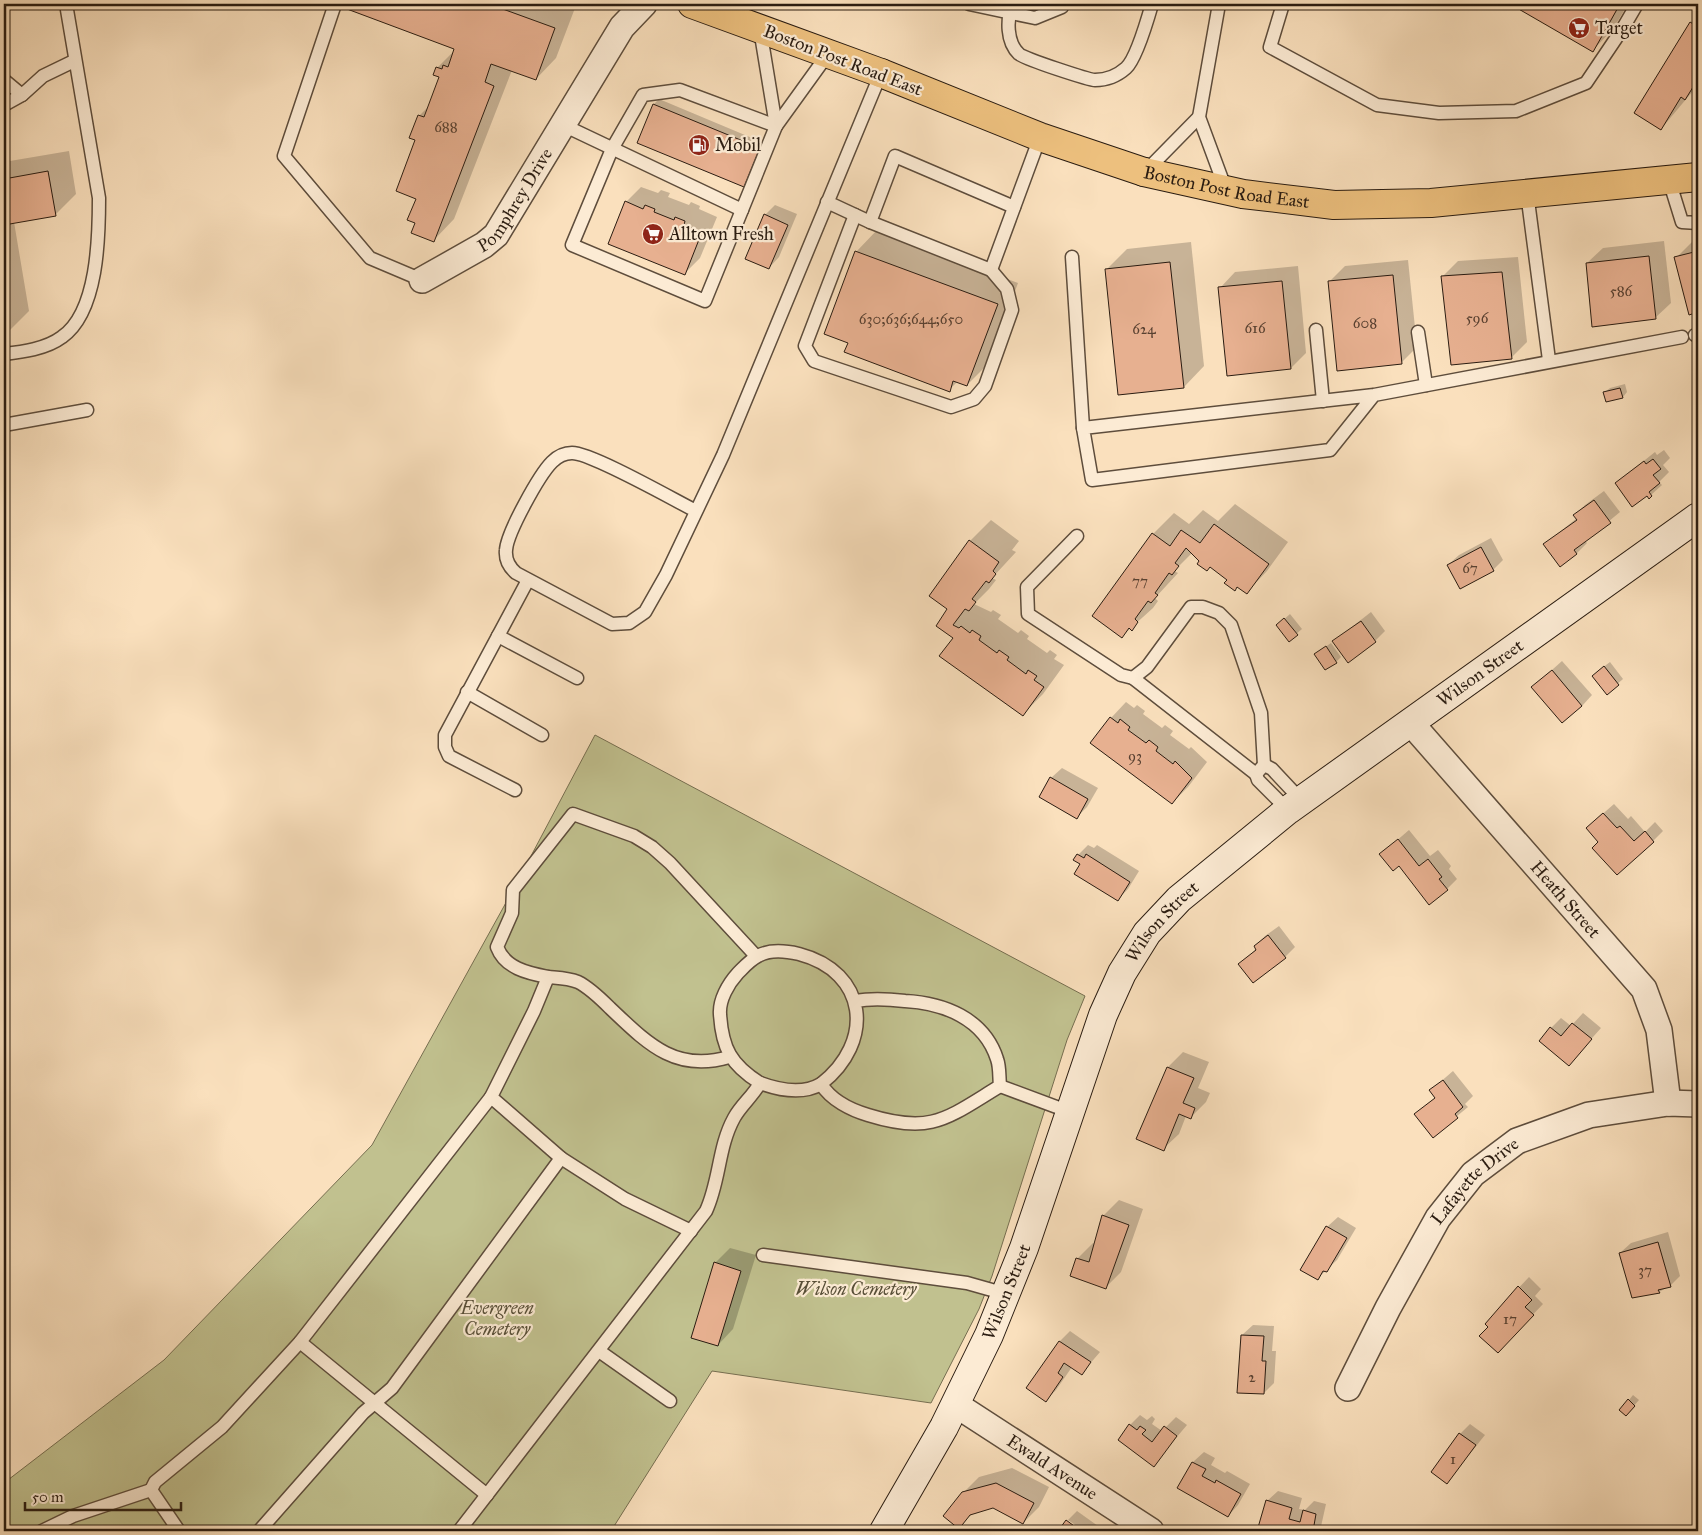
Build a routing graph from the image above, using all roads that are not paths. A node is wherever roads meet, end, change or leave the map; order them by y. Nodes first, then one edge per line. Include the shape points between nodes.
1 (66, 4) edge
2 (334, 4) edge
3 (644, 4) edge
4 (692, 4) edge
5 (969, 4) edge
6 (1063, 4) edge
7 (1152, 4) edge
8 (1219, 4) edge
9 (1283, 4) edge
10 (1637, 4) edge
11 (1010, 8) edge
12 (760, 29) junction
13 (828, 54) junction
14 (74, 60) junction
15 (881, 74) junction
16 (4, 80) edge
17 (22, 94) junction
18 (4, 106) edge
19 (1199, 117) junction
20 (563, 125) junction
21 (776, 126) junction
22 (1040, 137) junction
23 (612, 149) junction
24 (1144, 172) junction
25 (1698, 177) edge
26 (1669, 180) junction
27 (1226, 191) junction
28 (1527, 193) junction
29 (828, 202) junction
30 (1014, 207) junction
31 (742, 210) junction
32 (855, 215) junction
33 (870, 222) junction
34 (1698, 222) edge
35 (1072, 257) dead end
36 (990, 270) junction
37 (422, 280) joint
38 (1316, 330) dead end
39 (1418, 332) dead end
40 (1692, 335) edge
41 (4, 354) edge
42 (1549, 360) junction
43 (1426, 384) junction
44 (1374, 395) junction
45 (1323, 401) junction
46 (87, 410) dead end
47 (4, 425) edge
48 (1083, 428) junction
49 (696, 511) junction
50 (1698, 517) edge
51 (1077, 536) dead end
52 (528, 580) junction
53 (498, 636) junction
54 (577, 678) dead end
55 (1133, 678) junction
56 (468, 692) junction
57 (1410, 722) junction
58 (542, 735) dead end
59 (1260, 769) junction
60 (515, 790) dead end
61 (1295, 805) junction
62 (756, 956) junction
63 (548, 977) junction
64 (855, 1001) junction
65 (729, 1057) junction
66 (760, 1083) junction
67 (821, 1084) junction
68 (1000, 1086) junction
69 (491, 1097) junction
70 (1668, 1103) junction
71 (1698, 1104) edge
72 (1070, 1112) junction
73 (561, 1158) junction
74 (691, 1231) junction
75 (763, 1255) dead end
76 (1006, 1294) junction
77 (300, 1342) junction
78 (599, 1351) junction
79 (1348, 1388) dead end
80 (670, 1401) dead end
81 (375, 1403) junction
82 (955, 1404) junction
83 (151, 1490) junction
84 (487, 1495) junction
85 (42, 1531) edge
86 (179, 1531) edge
87 (259, 1531) edge
88 (459, 1531) edge
89 (884, 1531) edge
90 (1151, 1531) edge

1 - 14 lane
2 - 37 lane, Pomphrey Drive via 284,156 370,258
3 - 20 street, Pomphrey Drive via 622,27
4 - 12 main road, Boston Post Road East
5 - 11 lane
6 - 11 lane via 1035,18
7 - 11 lane via 1128,66 1113,78 1094,80 1020,56 1010,42
8 - 19 lane
9 - 10 lane via 1270,47 1377,106 1439,113 1516,111 1586,83
12 - 13 main road, Boston Post Road East
12 - 21 lane
13 - 15 main road, Boston Post Road East
13 - 21 lane
14 - 17 lane via 43,76
14 - 41 lane via 99,198 92,286 72,329 62,337 50,344
15 - 22 main road, Boston Post Road East
15 - 29 lane
16 - 17 lane
17 - 18 lane
19 - 24 lane
19 - 27 lane
20 - 23 lane
20 - 37 street, Pomphrey Drive via 493,238
21 - 23 lane via 680,90 644,95
21 - 31 lane
22 - 24 main road, Boston Post Road East
22 - 30 lane
23 - 31 lane
23 - 31 lane via 572,245 705,301
24 - 27 main road, Boston Post Road East
25 - 26 main road, Boston Post Road East
26 - 28 main road, Boston Post Road East
26 - 34 lane via 1682,222
27 - 28 main road, Boston Post Road East via 1334,205 1431,203
28 - 42 lane
29 - 32 lane
29 - 49 lane via 723,455
30 - 33 lane via 895,156
30 - 36 lane
32 - 33 lane
32 - 36 lane via 805,346 814,361 951,407 974,399 985,386 1012,310 1007,289
33 - 36 lane
35 - 48 lane
38 - 45 lane
39 - 43 lane
40 - 42 lane
42 - 43 lane
43 - 44 lane
44 - 45 lane
44 - 48 lane via 1330,450 1092,480
45 - 48 lane
46 - 47 lane
49 - 52 lane via 652,601 645,612 629,623 612,624
49 - 52 lane via 587,456 566,453 546,469 507,543 508,566
50 - 57 street, Wilson Street
51 - 55 lane via 1027,587 1028,614 1121,676
52 - 53 lane
53 - 54 lane
53 - 56 lane
55 - 59 lane
55 - 59 lane via 1147,667 1191,608 1203,607 1219,613 1231,625 1261,713
56 - 58 lane
56 - 60 lane via 445,735 449,756
57 - 61 street, Wilson Street
57 - 70 street, Heath Street via 1644,990 1659,1030
59 - 61 lane via 1272,769
61 - 72 street, Wilson Street via 1179,899 1147,933 1122,973 1103,1015
62 - 63 lane via 652,847 634,836 573,814 513,890 512,913 497,947 507,963 530,974
62 - 64 lane via 774,951 815,959 840,978
62 - 65 lane via 735,976 720,1009 721,1028
63 - 65 lane via 566,978 590,989 641,1038 673,1058 714,1062
63 - 69 lane
64 - 67 lane via 858,1025 851,1047 839,1067
64 - 68 lane via 870,998 922,1001 962,1016 975,1025 992,1048 997,1059
65 - 66 lane via 745,1074
66 - 67 lane via 773,1088 804,1091
66 - 74 lane via 734,1118 723,1147 710,1204
67 - 68 lane via 830,1095 862,1114 908,1125 943,1118
68 - 72 lane
69 - 73 lane
69 - 77 lane
70 - 71 street, Lafayette Drive
70 - 79 street, Lafayette Drive via 1589,1115 1517,1141 1472,1174 1438,1218
72 - 76 street, Wilson Street
73 - 74 lane via 624,1199
73 - 81 lane via 392,1388
74 - 78 lane
75 - 76 lane via 967,1283
76 - 82 street, Wilson Street via 990,1335
77 - 81 lane
77 - 83 lane via 222,1427 155,1482
78 - 80 lane
78 - 84 lane
81 - 84 lane
81 - 87 lane via 356,1420
82 - 89 street, Wilson Street
82 - 90 street, Ewald Avenue
83 - 85 lane via 73,1516
83 - 86 lane
84 - 88 lane

